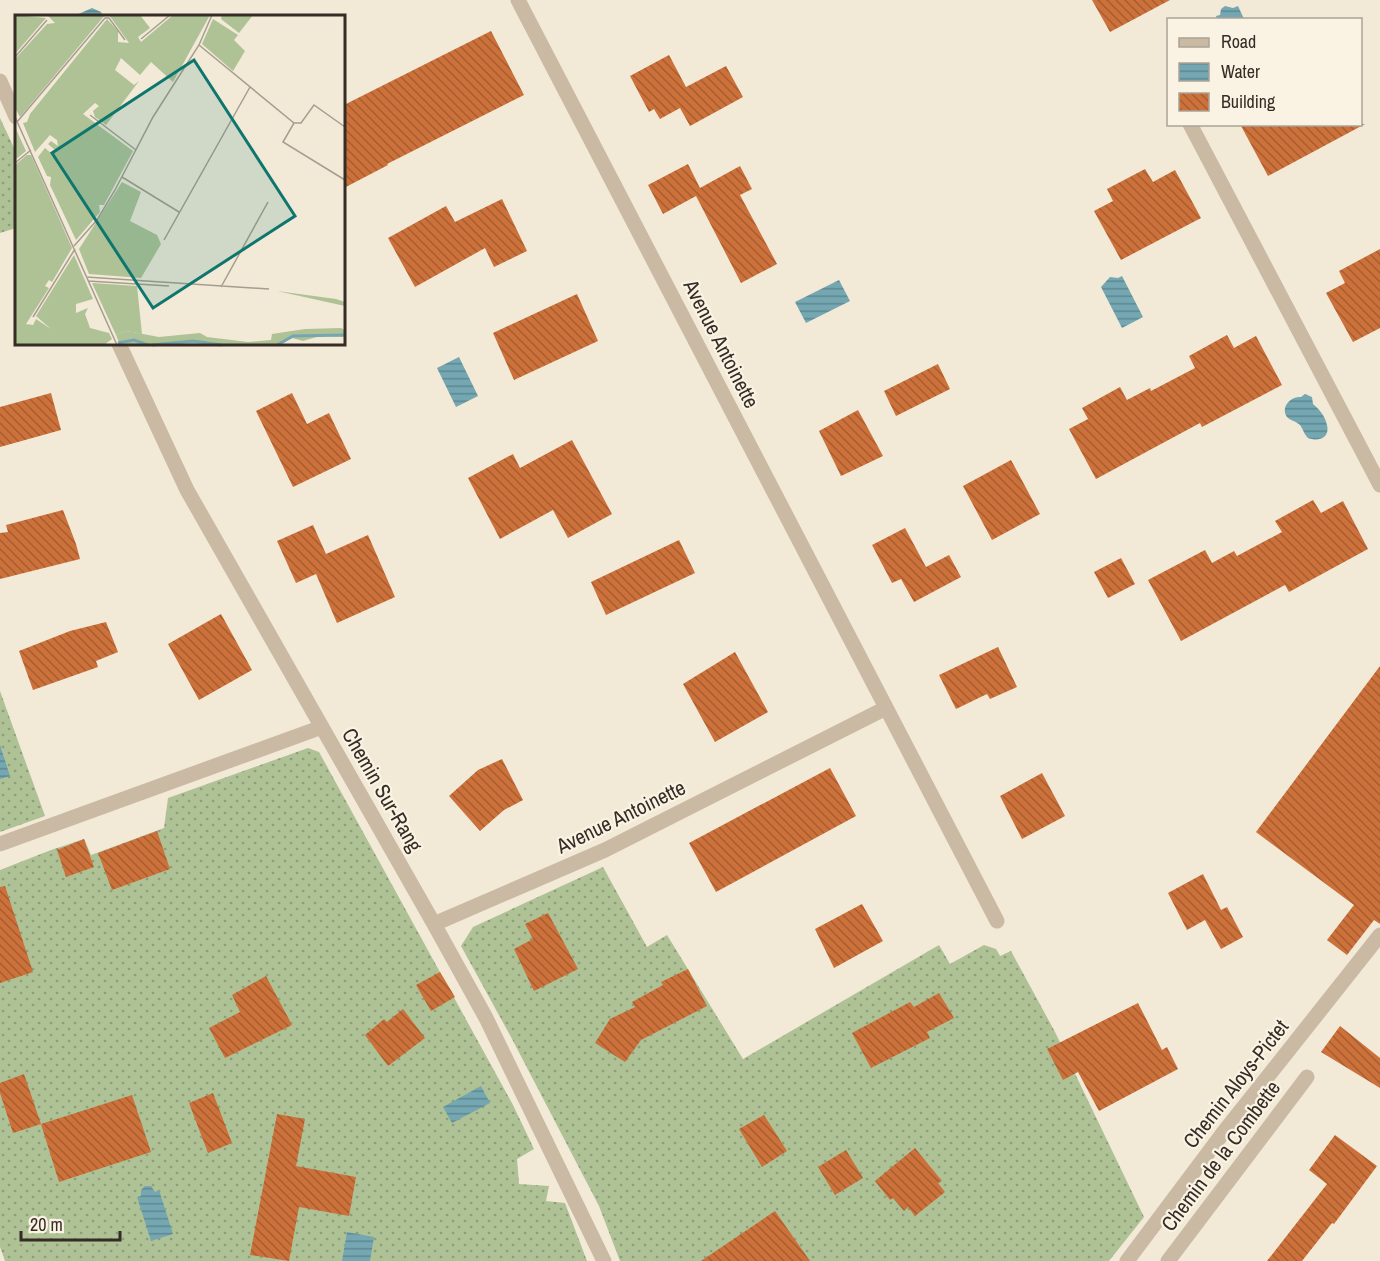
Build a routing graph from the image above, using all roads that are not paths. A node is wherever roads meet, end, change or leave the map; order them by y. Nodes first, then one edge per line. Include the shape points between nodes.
1 (518, 0) edge
2 (0, 81) edge
3 (15, 115) edge
4 (1191, 126) edge
5 (118, 345) edge
6 (1380, 485) edge
7 (886, 708) junction
8 (321, 727) junction
9 (0, 844) edge
10 (997, 921) dead end
11 (434, 924) junction
12 (1380, 935) edge
13 (1307, 1077) dead end
14 (604, 1261) edge
15 (1127, 1261) edge
16 (1168, 1261) edge

1 - 7 street, Avenue Antoinette
2 - 3 street
4 - 6 street
5 - 8 street, Chemin Sur-Rang via 187,490
7 - 10 street, Avenue Antoinette
7 - 11 street, Avenue Antoinette via 605,850
8 - 9 street
8 - 11 street, Chemin Sur-Rang
11 - 14 street, Chemin Sur-Rang via 486,1018
12 - 15 street, Chemin Aloys-Pictet
13 - 16 street, Chemin de la Combette

